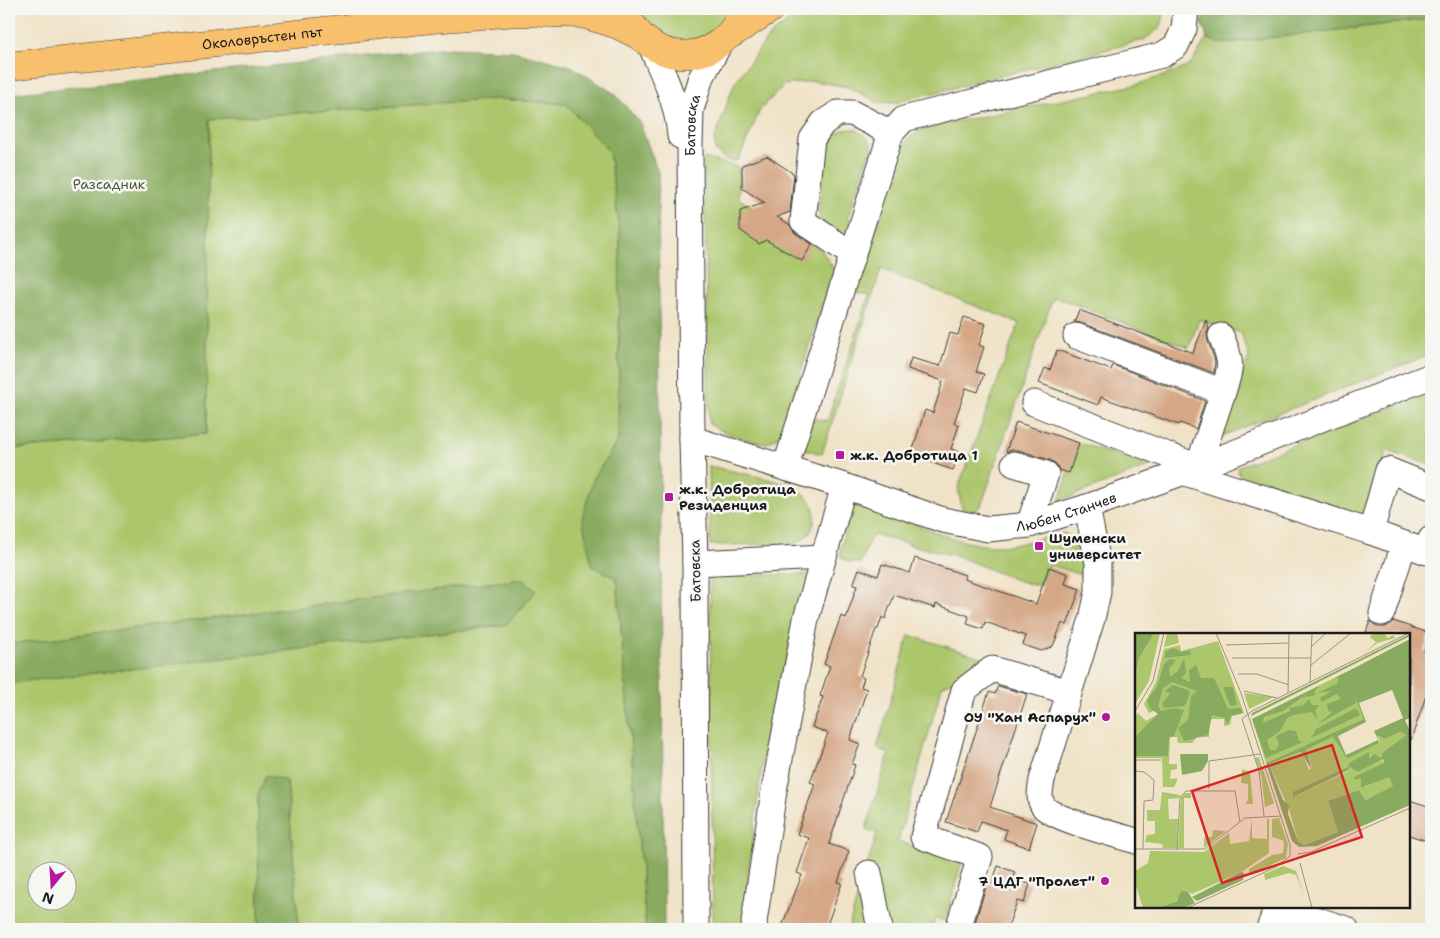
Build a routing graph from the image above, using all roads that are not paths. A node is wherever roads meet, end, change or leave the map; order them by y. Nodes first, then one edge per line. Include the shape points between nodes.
1 (489, 9) edge
2 (625, 9) edge
3 (743, 9) edge
4 (770, 9) edge
5 (1186, 9) edge
6 (522, 10) edge
7 (432, 14) edge
8 (724, 40) junction
9 (646, 41) junction
10 (9, 66) edge
11 (891, 133) junction
12 (689, 212) junction
13 (852, 255) junction
14 (1076, 336) dead end
15 (1221, 336) dead end
16 (1431, 376) edge
17 (1223, 392) junction
18 (1034, 403) dead end
19 (692, 440) junction
20 (1014, 464) dead end
21 (785, 468) junction
22 (1190, 469) junction
23 (844, 486) junction
24 (1431, 487) edge
25 (1088, 507) junction
26 (1028, 526) junction
27 (1371, 532) junction
28 (1431, 539) edge
29 (1404, 544) junction
30 (824, 557) junction
31 (695, 563) junction
32 (1382, 613) dead end
33 (1069, 692) junction
34 (1135, 841) edge
35 (869, 873) dead end
36 (1277, 908) edge
37 (1280, 908) edge
38 (696, 929) edge
39 (754, 929) edge
40 (880, 929) edge
41 (958, 929) edge
42 (1269, 929) edge
43 (1346, 929) edge

1 - 6 street
2 - 9 main road via 629,21
3 - 8 main road via 738,24
4 - 8 main road
5 - 11 street via 1184,29 1176,46 1162,55 904,119
6 - 7 main road, Околовръстен път
6 - 9 main road, Околовръстен път via 583,14 616,24
7 - 10 main road, Околовръстен път
8 - 9 main road, Околовръстен път via 704,52 686,55 668,53
8 - 12 street, Батовска via 700,80 692,110
9 - 12 street, Батовска via 675,102
11 - 13 street
11 - 13 street via 852,113 838,113 823,123 812,139 803,220
12 - 19 street, Батовска
13 - 21 street
14 - 17 street
15 - 17 street via 1230,356 1231,369
16 - 22 street, Любен Станчев
17 - 22 street
18 - 22 street
19 - 21 street, Любен Станчев
19 - 31 street, Батовска
20 - 26 street via 1046,474
21 - 23 street, Любен Станчев
22 - 25 street, Любен Станчев
22 - 27 street
23 - 26 street, Любен Станчев via 943,520 988,529
23 - 30 street
24 - 27 street via 1388,470
25 - 26 street, Любен Станчев
25 - 33 street via 1098,563 1098,592
27 - 29 street
28 - 29 street via 1427,552
29 - 32 street
30 - 31 street
30 - 39 street via 806,619 776,781
31 - 38 street, Батовска
33 - 34 street via 1039,798 1044,808 1059,816
33 - 41 street via 992,669 964,690 923,837 980,857
35 - 40 street
36 - 42 street
37 - 43 street

